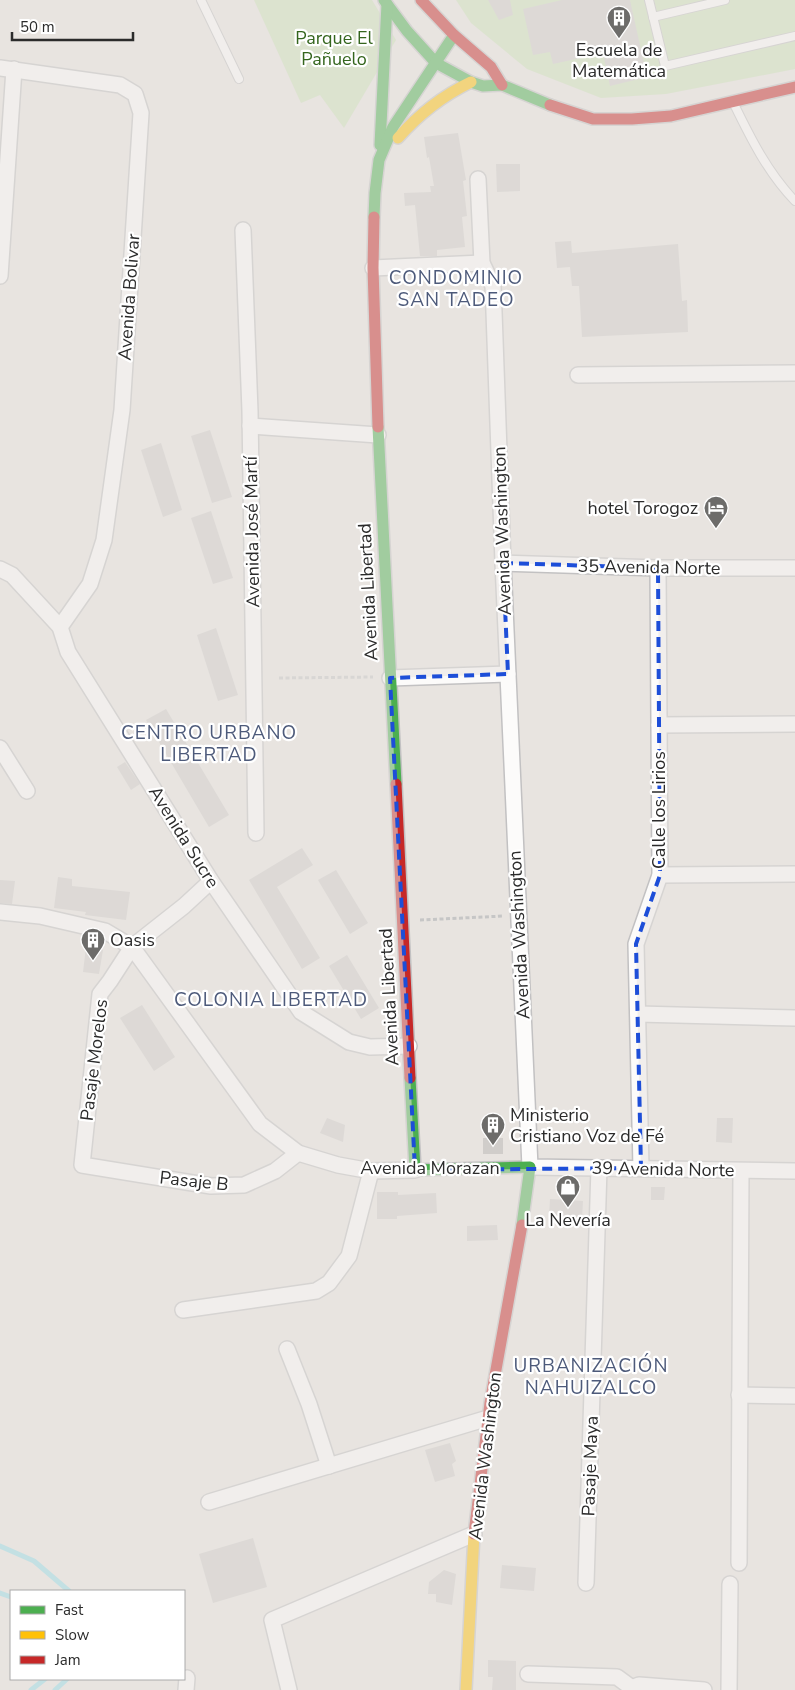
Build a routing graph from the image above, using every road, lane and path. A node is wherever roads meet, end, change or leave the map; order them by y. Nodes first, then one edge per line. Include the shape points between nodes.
1 (201, 0) edge
2 (422, 0) edge
3 (649, 0) edge
4 (725, 0) edge
5 (386, 2) edge
6 (653, 17) junction
7 (454, 35) junction
8 (795, 36) edge
9 (436, 63) junction
10 (7, 68) edge
11 (239, 78) dead end
12 (471, 82) junction
13 (502, 85) junction
14 (795, 87) edge
15 (733, 102) junction
16 (378, 160) junction
17 (478, 179) dead end
18 (795, 201) edge
19 (243, 230) dead end
20 (482, 263) junction
21 (373, 268) junction
22 (0, 276) edge
23 (795, 373) edge
24 (578, 375) dead end
25 (250, 426) junction
26 (378, 435) junction
27 (503, 563) junction
28 (658, 568) junction
29 (795, 568) edge
30 (0, 570) edge
31 (60, 627) junction
32 (508, 674) junction
33 (374, 676) dead end
34 (279, 678) dead end
35 (390, 678) junction
36 (795, 724) edge
37 (659, 725) junction
38 (0, 748) edge
39 (27, 791) dead end
40 (256, 834) dead end
41 (795, 874) edge
42 (660, 875) junction
43 (211, 881) junction
44 (0, 912) edge
45 (504, 916) dead end
46 (414, 920) dead end
47 (132, 946) junction
48 (638, 1014) junction
49 (795, 1018) edge
50 (409, 1046) junction
51 (298, 1153) junction
52 (82, 1165) joint
53 (530, 1167) junction
54 (599, 1168) junction
55 (641, 1168) junction
56 (414, 1170) junction
57 (371, 1171) junction
58 (741, 1171) junction
59 (795, 1171) edge
60 (183, 1310) dead end
61 (287, 1349) dead end
62 (739, 1395) junction
63 (795, 1396) edge
64 (488, 1418) junction
65 (329, 1466) junction
66 (209, 1502) dead end
67 (474, 1534) junction
68 (739, 1563) dead end
69 (586, 1584) dead end
70 (730, 1584) dead end
71 (528, 1674) dead end
72 (632, 1689) edge
73 (289, 1690) edge
74 (466, 1690) edge
75 (704, 1690) edge
76 (729, 1690) edge

1 - 11 lane
2 - 7 main road
3 - 6 lane
4 - 6 lane
5 - 9 main road
5 - 16 main road via 385,78
6 - 8 lane via 665,66
7 - 9 main road, Avenida Libertad
7 - 13 main road via 491,67
9 - 12 main road
9 - 16 main road, Avenida Libertad via 393,127
10 - 22 street
10 - 31 street, Avenida Bolivar via 120,84 135,94 141,113 122,410 104,540 90,584
12 - 13 main road via 484,86
12 - 16 main road via 435,101 416,117
13 - 15 main road via 593,119 671,116
14 - 15 main road
15 - 18 lane via 771,172
16 - 21 main road, Avenida Libertad
17 - 20 street, Avenida Washington
19 - 25 street, Avenida José Martí
20 - 21 street
20 - 27 street, Avenida Washington via 493,286
21 - 26 main road, Avenida Libertad
23 - 24 street
25 - 26 street
25 - 40 street, Avenida José Martí
26 - 35 main road, Avenida Libertad
27 - 28 street, 35 Avenida Norte
27 - 32 street, Avenida Washington
28 - 29 street, 35 Avenida Norte
28 - 37 street, Calle los Lirios
30 - 31 street, Avenida Sucre via 12,575
31 - 43 street, Avenida Sucre via 68,652
32 - 35 street
32 - 53 street, Avenida Washington
33 - 34 path
35 - 50 main road, Avenida Libertad
36 - 37 street
37 - 42 street, Calle los Lirios
38 - 39 street
41 - 42 street
42 - 48 street, Calle los Lirios via 636,944
43 - 47 street, Pasaje Morelos
43 - 50 street, Avenida Sucre via 301,1012 350,1042 370,1047
44 - 47 street via 40,916 105,931
45 - 46 path
47 - 51 street, Avenida Morazan via 260,1124
47 - 52 street, Pasaje Morelos via 100,994
48 - 49 street
48 - 55 street, Calle los Lirios
50 - 56 main road, Avenida Libertad
51 - 52 street, Pasaje B via 275,1170 244,1185 211,1186
51 - 57 street, Avenida Morazan
53 - 54 street, 39 Avenida Norte
53 - 56 main road, Avenida Morazan
53 - 64 main road, Avenida Washington
54 - 55 street, 39 Avenida Norte
54 - 69 street, Pasaje Maya
55 - 58 street, 39 Avenida Norte
56 - 57 street, Avenida Morazan
57 - 60 street via 349,1256 323,1288
58 - 59 street, 39 Avenida Norte
58 - 62 street
61 - 65 street
62 - 63 street
62 - 68 street
64 - 65 street
64 - 67 main road, Avenida Washington
65 - 66 street
67 - 73 street via 272,1620
67 - 74 main road, Avenida Washington
70 - 76 street
71 - 72 street via 618,1677
72 - 75 street via 639,1685

